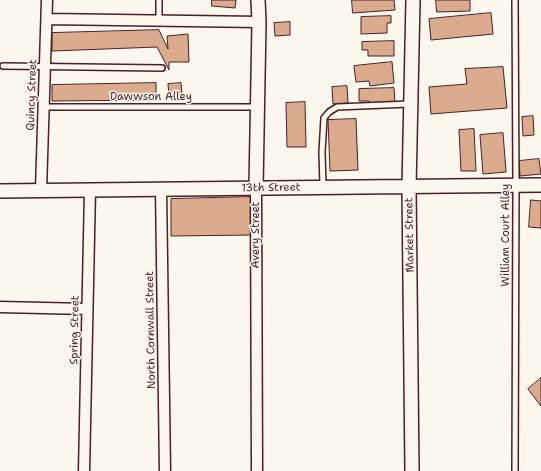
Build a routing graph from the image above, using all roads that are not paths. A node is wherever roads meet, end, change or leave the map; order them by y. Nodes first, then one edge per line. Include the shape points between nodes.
1 (47, 0) edge
2 (159, 0) edge
3 (258, 0) edge
4 (413, 0) edge
5 (515, 0) edge
6 (47, 19) junction
7 (159, 20) junction
8 (259, 22) junction
9 (3, 66) dead end
10 (44, 66) junction
11 (162, 68) dead end
12 (411, 104) junction
13 (257, 107) junction
14 (44, 108) junction
15 (516, 185) junction
16 (541, 185) edge
17 (410, 186) junction
18 (323, 187) junction
19 (256, 188) junction
20 (161, 189) junction
21 (41, 190) junction
22 (90, 190) junction
23 (0, 191) edge
24 (0, 307) edge
25 (87, 309) junction
26 (84, 471) edge
27 (165, 471) edge
28 (257, 471) edge
29 (412, 471) edge
30 (515, 471) edge

1 - 6 street, Quincy Street
2 - 7 lane
3 - 8 street, Avery Street
4 - 12 street, Market Street
5 - 15 lane, William Court Alley
6 - 7 street
6 - 10 street, Quincy Street
7 - 8 street
8 - 13 street, Avery Street
9 - 10 lane
10 - 11 lane
10 - 14 street, Quincy Street
12 - 17 street, Market Street
12 - 18 lane via 337,107 329,112 324,118
13 - 14 lane, Dawwson Alley
13 - 19 street, Avery Street
14 - 21 street, Quincy Street
15 - 16 street, 13th Street
15 - 17 street, 13th Street
15 - 30 lane, William Court Alley
17 - 18 street, 13th Street
17 - 29 street, Market Street
18 - 19 street, 13th Street
19 - 20 street, 13th Street
19 - 28 street, Avery Street
20 - 22 street, 13th Street
20 - 27 street, North Cornwall Street
21 - 22 street, 13th Street
21 - 23 street, 13th Street
22 - 25 street, Spring Street
24 - 25 street
25 - 26 street, Spring Street

